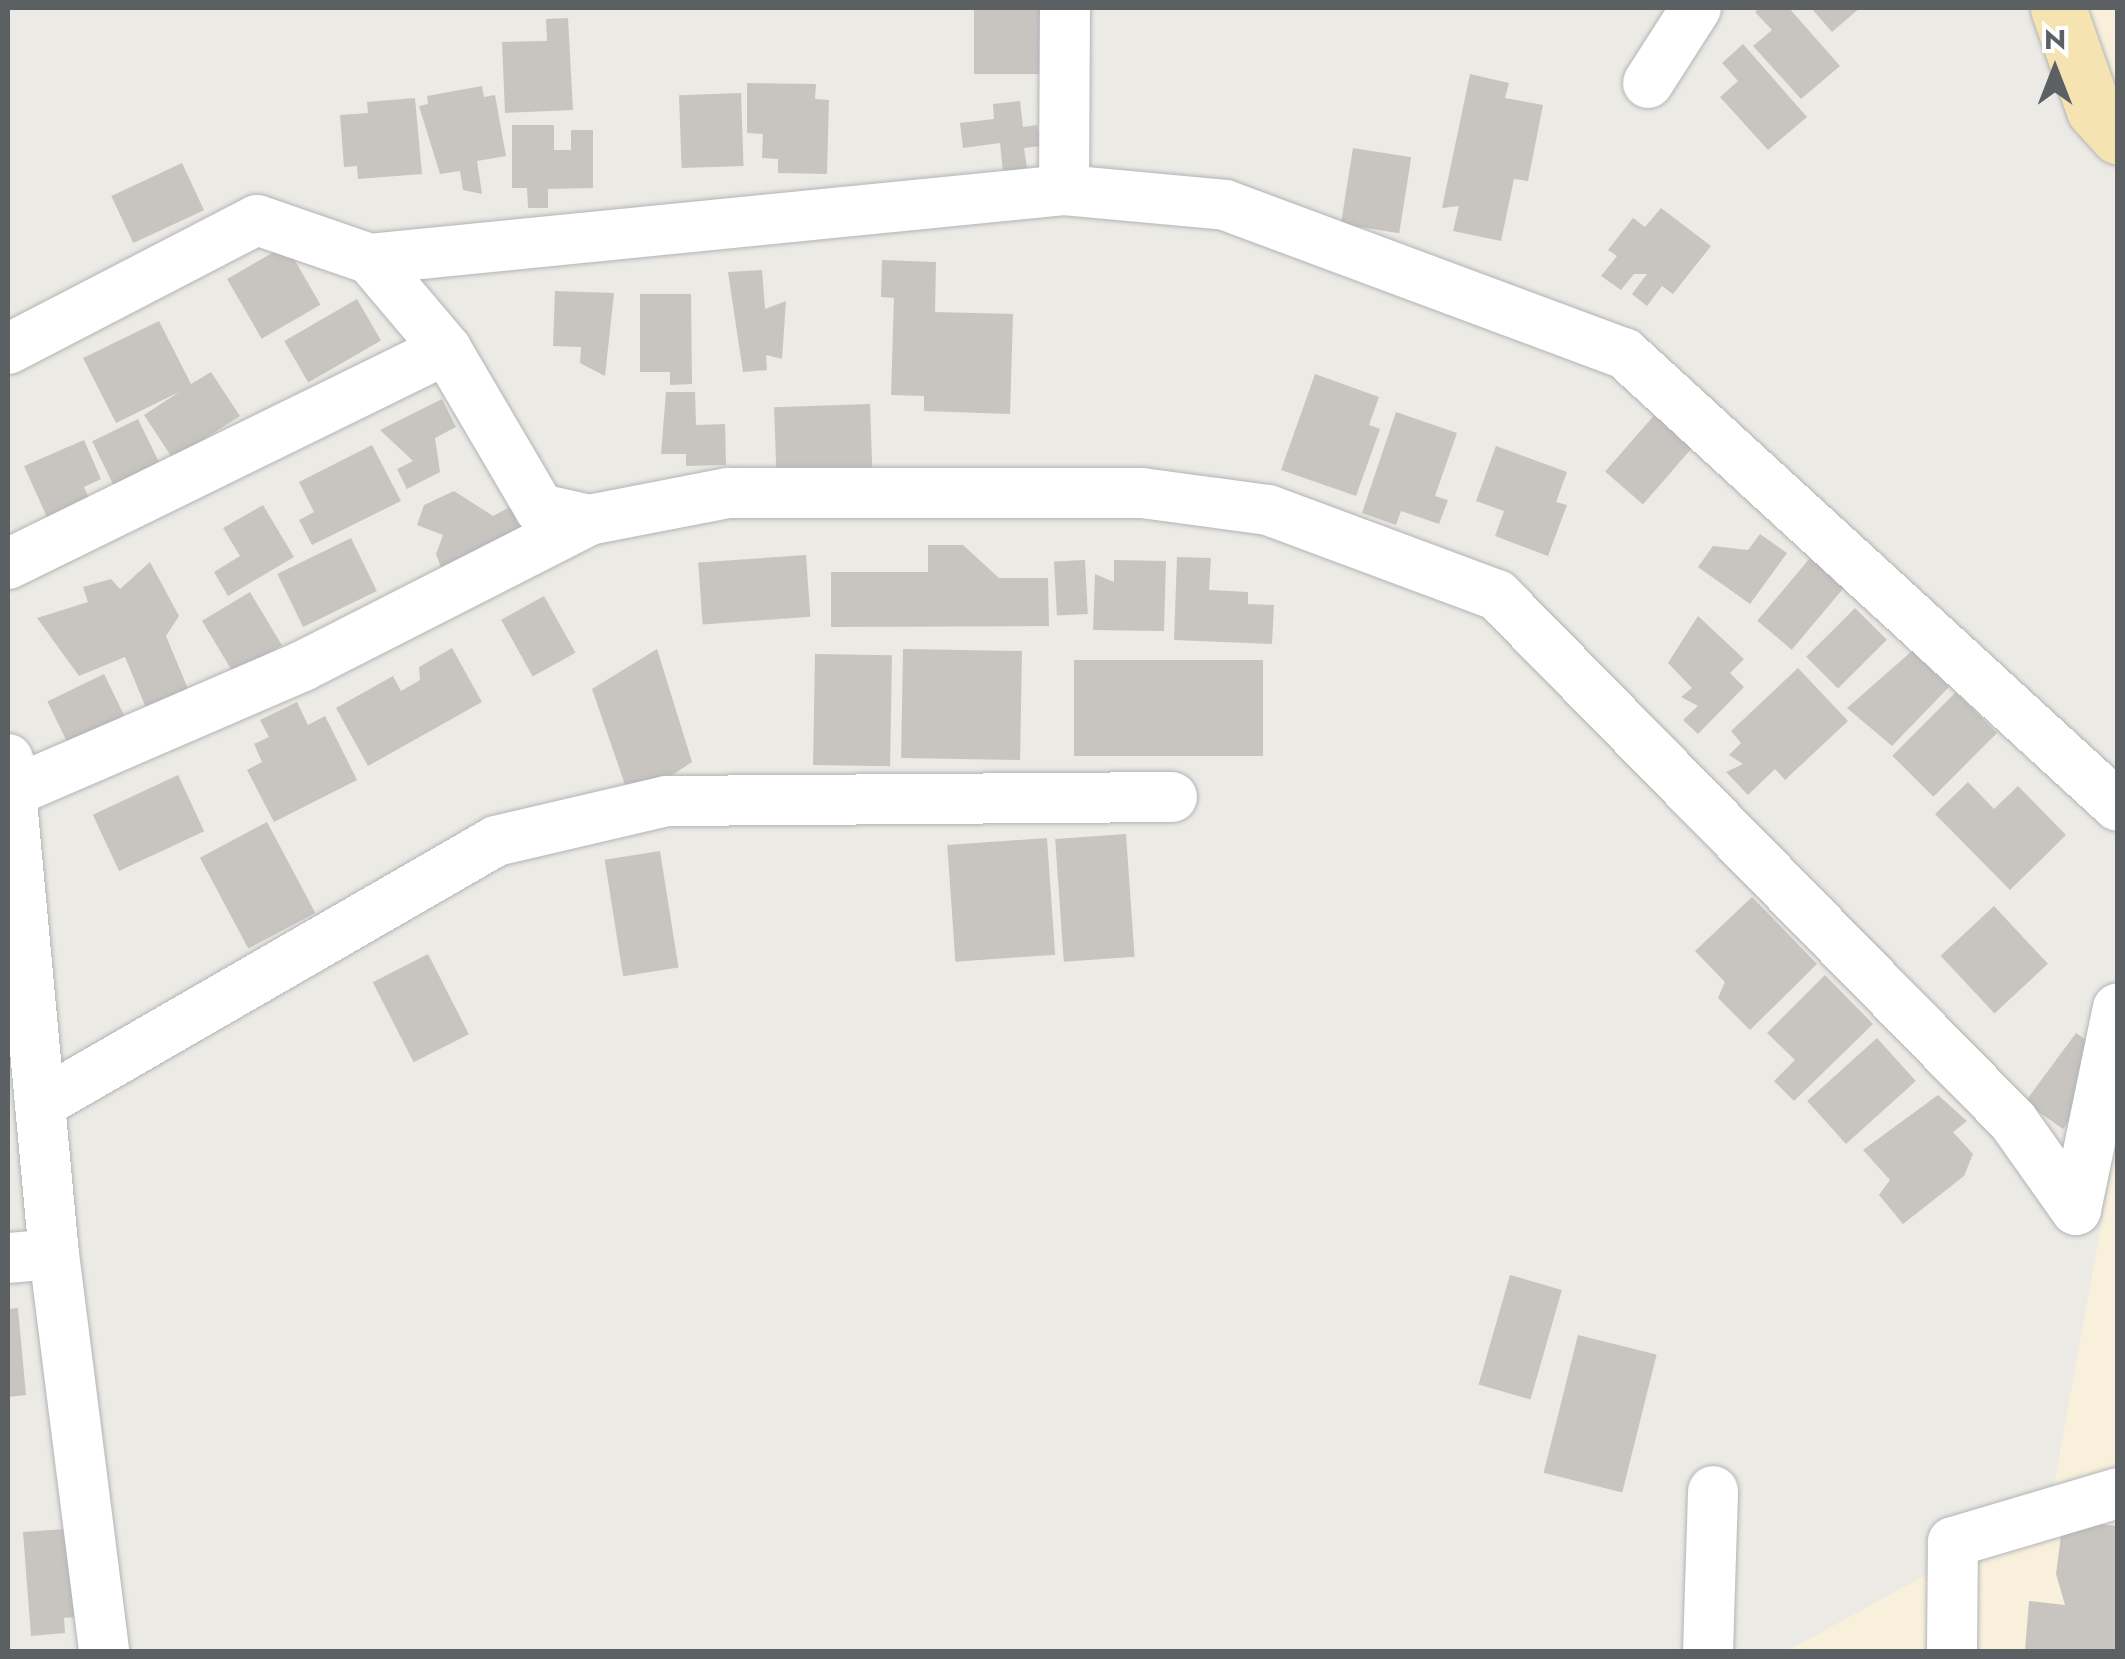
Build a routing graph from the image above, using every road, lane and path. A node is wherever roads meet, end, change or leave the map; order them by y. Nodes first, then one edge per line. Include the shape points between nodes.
1 (1065, 8) edge
2 (1696, 8) edge
3 (2058, 8) edge
4 (1648, 84) dead end
5 (2118, 137) edge
6 (1064, 190) junction
7 (370, 258) junction
8 (8, 349) edge
9 (446, 350) junction
10 (589, 520) junction
11 (8, 564) edge
12 (11, 775) edge
13 (1172, 797) dead end
14 (2118, 806) edge
15 (2118, 1008) edge
16 (40, 1104) junction
17 (31, 1256) edge
18 (1714, 1491) dead end
19 (2118, 1492) edge
20 (104, 1652) edge
21 (1708, 1652) edge
22 (1952, 1652) edge

1 - 6 street
2 - 4 street
3 - 5 main road via 2094,110
6 - 7 street
6 - 14 street via 1225,206 1624,353
7 - 8 street via 257,220
7 - 9 street
9 - 10 street via 540,509
9 - 11 street
10 - 12 street via 303,666
10 - 15 street via 728,493 1142,493 1268,510 1497,595 2013,1122 2076,1210
12 - 16 street
13 - 16 street via 666,801 496,841
16 - 17 street
17 - 20 street
18 - 21 street
19 - 22 street via 1952,1542

